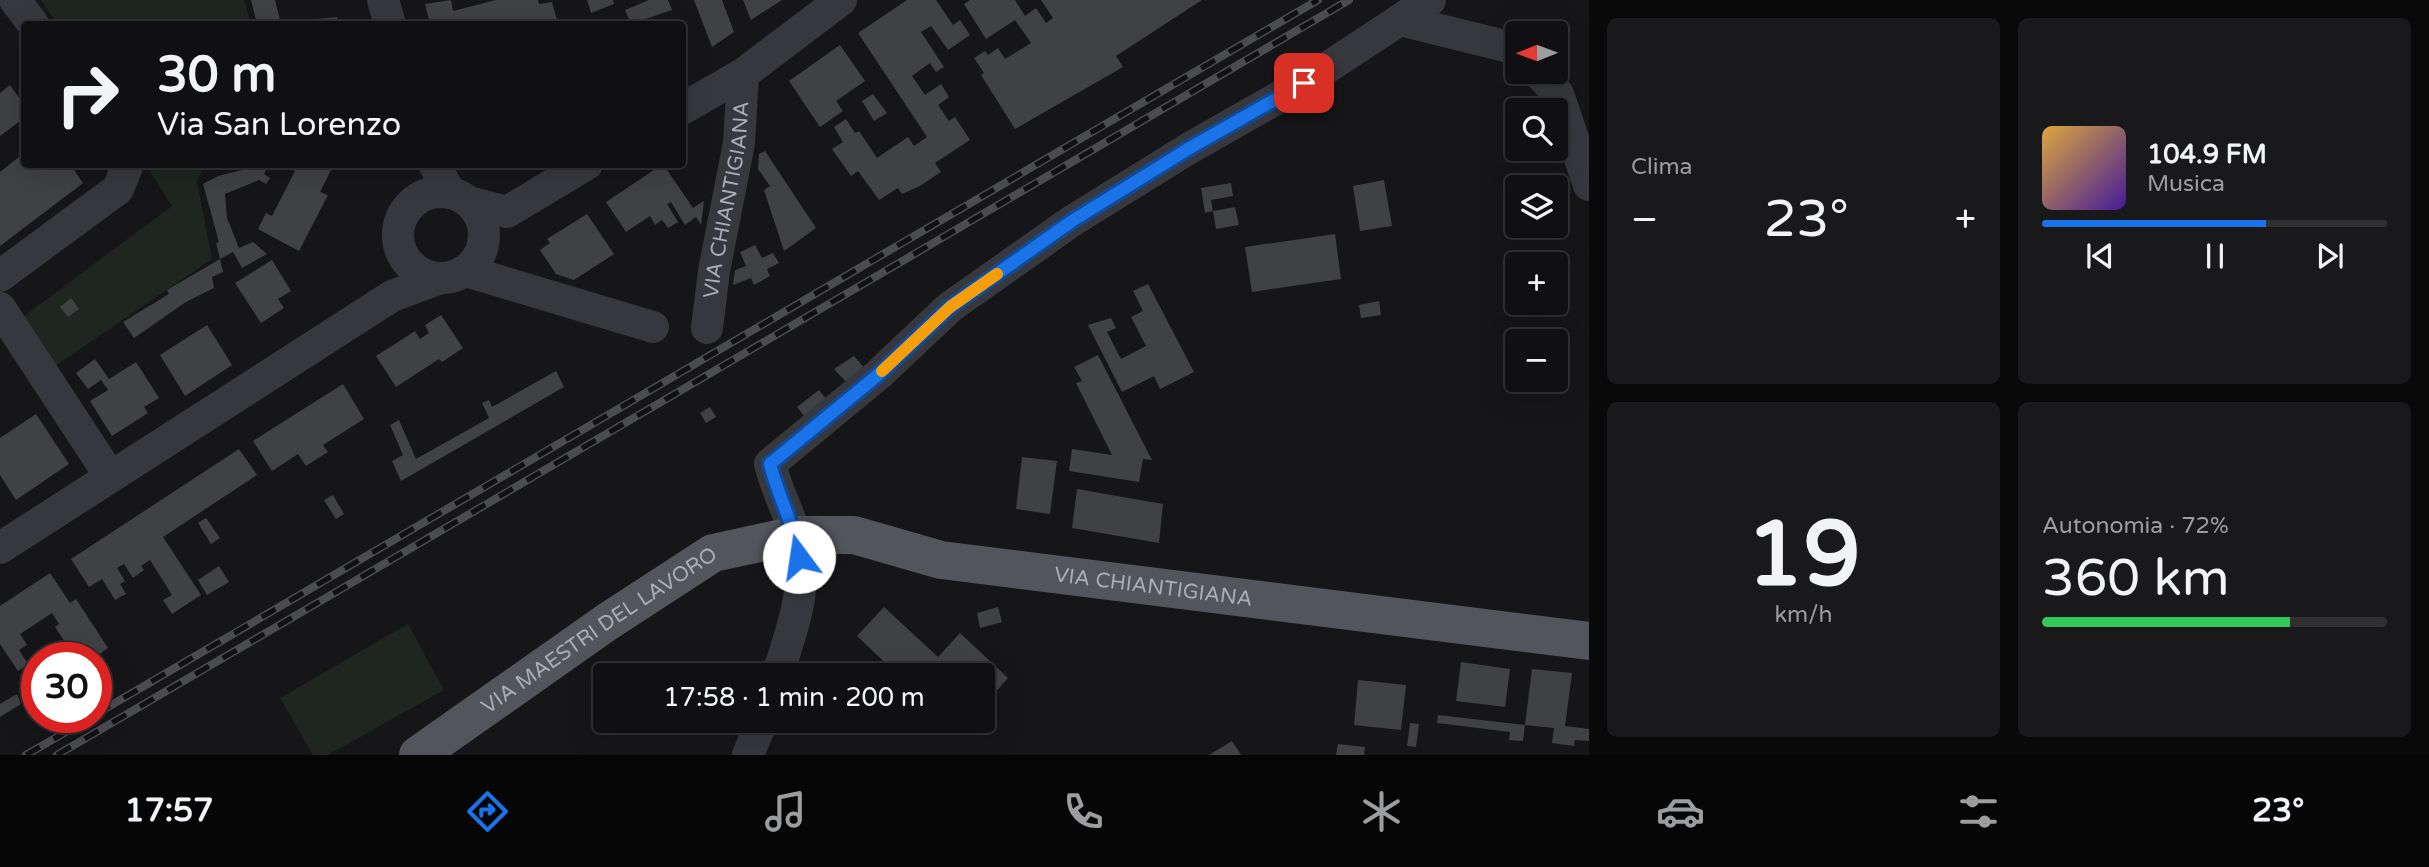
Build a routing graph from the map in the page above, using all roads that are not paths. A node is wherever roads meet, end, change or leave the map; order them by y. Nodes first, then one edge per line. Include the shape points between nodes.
1 (15, 0) edge
2 (383, 0) edge
3 (841, 0) edge
4 (1430, 0) edge
5 (1399, 20) junction
6 (31, 21) edge
7 (389, 21) edge
8 (1505, 46) edge
9 (743, 74) junction
10 (1549, 84) edge
11 (686, 107) edge
12 (126, 168) edge
13 (423, 168) edge
14 (436, 168) edge
15 (580, 168) edge
16 (1589, 185) edge
17 (447, 197) junction
18 (398, 241) junction
19 (452, 275) junction
20 (0, 276) edge
21 (0, 308) edge
22 (353, 321) junction
23 (653, 327) dead end
24 (707, 328) dead end
25 (110, 476) junction
26 (796, 536) junction
27 (3, 540) edge
28 (1589, 641) edge
29 (781, 663) edge
30 (757, 733) edge
31 (418, 755) edge
32 (748, 755) edge

1 - 6 street
2 - 7 street
3 - 9 street
4 - 5 street
5 - 8 street
5 - 26 street via 1304,83 1072,221 950,307 879,374 770,464
9 - 11 street
9 - 24 street, VIA CHIANTIGIANA via 739,143
10 - 16 street via 1559,94
12 - 20 street via 118,189
13 - 17 street
14 - 17 street
15 - 17 street via 507,212
17 - 18 street via 403,214
17 - 19 street via 483,224 484,237 475,262
18 - 19 street via 411,267
18 - 22 street via 385,278
19 - 22 street via 392,296
19 - 23 street
21 - 25 street
22 - 25 street
25 - 27 street
26 - 28 main road, VIA CHIANTIGIANA via 854,535 941,560
26 - 29 street via 802,579 796,619
26 - 31 main road, VIA MAESTRI DEL LAVORO via 713,553
30 - 32 street

